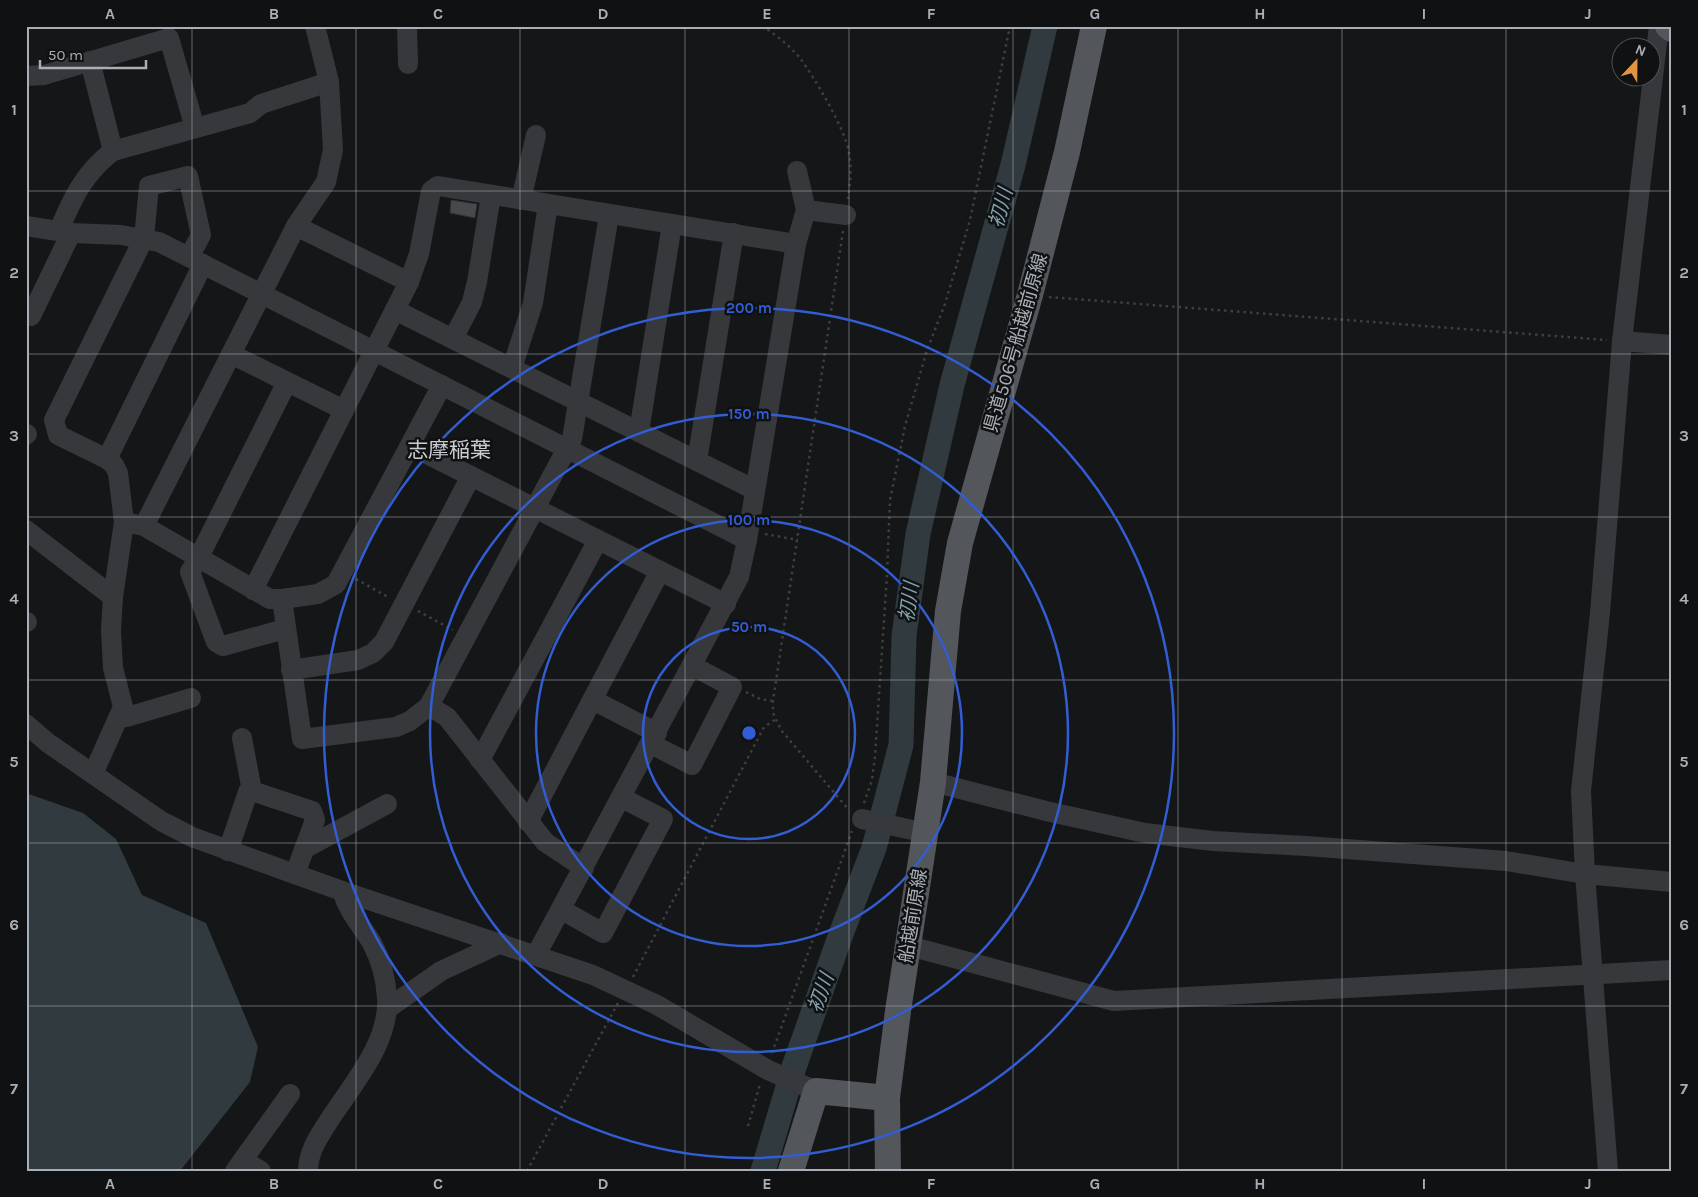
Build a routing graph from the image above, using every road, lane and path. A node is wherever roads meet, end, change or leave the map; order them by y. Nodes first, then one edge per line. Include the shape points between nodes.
1 (315, 26) edge
2 (407, 26) edge
3 (762, 26) edge
4 (1010, 26) edge
5 (1094, 26) edge
6 (1659, 26) edge
7 (1668, 26) edge
8 (1672, 29) edge
9 (90, 61) junction
10 (408, 64) dead end
11 (26, 76) edge
12 (329, 82) junction
13 (195, 128) junction
14 (536, 135) dead end
15 (113, 151) junction
16 (797, 171) dead end
17 (491, 194) junction
18 (522, 200) junction
19 (548, 204) junction
20 (806, 210) junction
21 (609, 215) junction
22 (842, 215) junction
23 (672, 224) junction
24 (26, 226) edge
25 (296, 226) junction
26 (65, 232) junction
27 (734, 233) junction
28 (144, 238) junction
29 (796, 244) junction
30 (196, 260) junction
31 (409, 282) junction
32 (261, 294) junction
33 (1030, 296) junction
34 (395, 310) junction
35 (31, 316) dead end
36 (452, 339) junction
37 (1622, 341) junction
38 (1672, 345) edge
39 (373, 350) junction
40 (231, 354) junction
41 (512, 368) junction
42 (287, 382) junction
43 (442, 385) junction
44 (579, 402) junction
45 (344, 410) junction
46 (639, 432) junction
47 (411, 446) junction
48 (567, 449) junction
49 (107, 459) junction
50 (697, 460) junction
51 (470, 476) junction
52 (755, 490) junction
53 (534, 508) junction
54 (124, 522) junction
55 (144, 526) junction
56 (26, 530) edge
57 (748, 536) junction
58 (598, 540) junction
59 (796, 540) junction
60 (198, 559) junction
61 (660, 571) junction
62 (253, 590) junction
63 (112, 597) junction
64 (282, 599) junction
65 (726, 604) junction
66 (285, 629) junction
67 (943, 661) joint
68 (693, 666) junction
69 (291, 670) junction
70 (190, 698) dead end
71 (593, 700) junction
72 (764, 700) dead end
73 (771, 701) junction
74 (429, 706) junction
75 (120, 716) junction
76 (774, 720) junction
77 (26, 724) edge
78 (242, 738) dead end
79 (654, 738) junction
80 (480, 760) junction
81 (93, 774) junction
82 (933, 782) junction
83 (252, 791) junction
84 (622, 798) junction
85 (387, 804) dead end
86 (860, 818) junction
87 (528, 822) junction
88 (926, 833) junction
89 (304, 849) junction
90 (228, 851) junction
91 (584, 868) junction
92 (295, 874) junction
93 (1585, 874) junction
94 (1672, 882) edge
95 (342, 891) junction
96 (562, 910) junction
97 (500, 943) junction
98 (910, 946) junction
99 (536, 955) junction
100 (1672, 970) edge
101 (1594, 975) junction
102 (626, 989) junction
103 (387, 1009) junction
104 (766, 1070) junction
105 (816, 1091) junction
106 (290, 1094) dead end
107 (887, 1098) junction
108 (748, 1126) dead end
109 (239, 1165) edge
110 (262, 1171) edge
111 (308, 1171) edge
112 (527, 1171) edge
113 (791, 1171) edge
114 (888, 1171) edge
115 (1608, 1171) edge

1 - 12 street
2 - 10 street
3 - 22 path via 799,58 842,130 851,172
4 - 86 path via 970,220 905,426 890,500 875,756 872,780
5 - 33 main road, 県道506号船越前原線 via 1067,152
6 - 37 street
7 - 8 main road
9 - 11 street via 44,75
9 - 13 street via 169,38
9 - 15 street
12 - 13 street via 261,104 250,113
12 - 25 street via 333,150 326,182
13 - 15 street
14 - 18 street
15 - 26 street via 79,185
16 - 20 street
17 - 18 street
17 - 31 street via 438,186 431,191 419,254
17 - 36 street via 478,282 472,302
18 - 19 street
19 - 21 street
19 - 41 street via 533,303
20 - 22 street
20 - 29 street
21 - 23 street
21 - 44 street
22 - 59 path
23 - 27 street
23 - 46 street
24 - 26 street
25 - 31 street
25 - 32 street
26 - 28 street
26 - 35 street
27 - 29 street
27 - 50 street
28 - 30 street
28 - 30 street via 149,186 188,176 201,235
28 - 49 street via 54,420 58,435
29 - 52 street
30 - 32 street
30 - 49 street
31 - 34 street
32 - 39 street
32 - 40 street
33 - 37 path
33 - 67 main road, 県道506号船越前原線 via 960,543
34 - 36 street
34 - 39 street
36 - 41 street
37 - 38 street
37 - 93 street via 1600,613 1581,791
39 - 43 street
39 - 45 street
40 - 42 street
40 - 55 street
41 - 44 street
42 - 45 street
42 - 60 street
43 - 47 street
43 - 48 street
44 - 46 street
44 - 48 street
45 - 62 street
46 - 50 street
47 - 51 street
47 - 64 street via 336,584 318,594
48 - 53 street
48 - 57 street
49 - 54 street via 118,473
50 - 52 street
51 - 53 street
51 - 69 street via 384,642 373,653 358,660
52 - 57 street
53 - 58 street
53 - 74 street
54 - 55 street
54 - 63 street
55 - 60 street
56 - 63 street
57 - 59 path
57 - 65 street via 739,576
58 - 61 street
58 - 80 street
59 - 73 path
60 - 62 street
60 - 66 street via 190,572 216,642 223,646
61 - 65 street
61 - 71 street
62 - 64 street via 270,599
63 - 75 street via 113,668 124,707
64 - 66 street
65 - 68 street
66 - 69 street
67 - 82 main road, 船越前原線
68 - 79 street
68 - 79 street via 732,687 692,765
69 - 74 street via 302,739 396,726 410,721
70 - 75 street via 127,717
71 - 79 street
71 - 87 street
72 - 73 path
73 - 76 path
74 - 80 street via 448,717
75 - 81 street
76 - 86 path via 851,813
76 - 102 path via 768,724
77 - 81 street
78 - 83 street
79 - 84 street
80 - 87 street
81 - 90 street via 161,821
82 - 88 main road, 船越前原線
82 - 93 street via 1145,833 1213,841 1506,861
83 - 89 street via 312,810 315,820
83 - 90 street via 248,792
84 - 91 street
84 - 96 street via 663,820 608,925 603,934
85 - 89 street
86 - 88 street
86 - 104 path
87 - 91 street via 545,842
88 - 98 main road, 船越前原線
89 - 92 street
90 - 92 street
91 - 96 street
92 - 95 street
93 - 94 street
93 - 101 street
95 - 97 street
95 - 103 street via 347,907 381,963
96 - 99 street
97 - 99 street
97 - 103 street via 441,971
98 - 101 street via 1114,1001
98 - 107 main road, 船越前原線
99 - 102 street
100 - 101 street
101 - 115 street
102 - 104 street
102 - 112 path
103 - 111 street via 379,1043 312,1148
104 - 105 street
104 - 108 path
105 - 107 main road
105 - 113 main road
106 - 109 street
107 - 114 main road, 船越前原線
109 - 110 street

